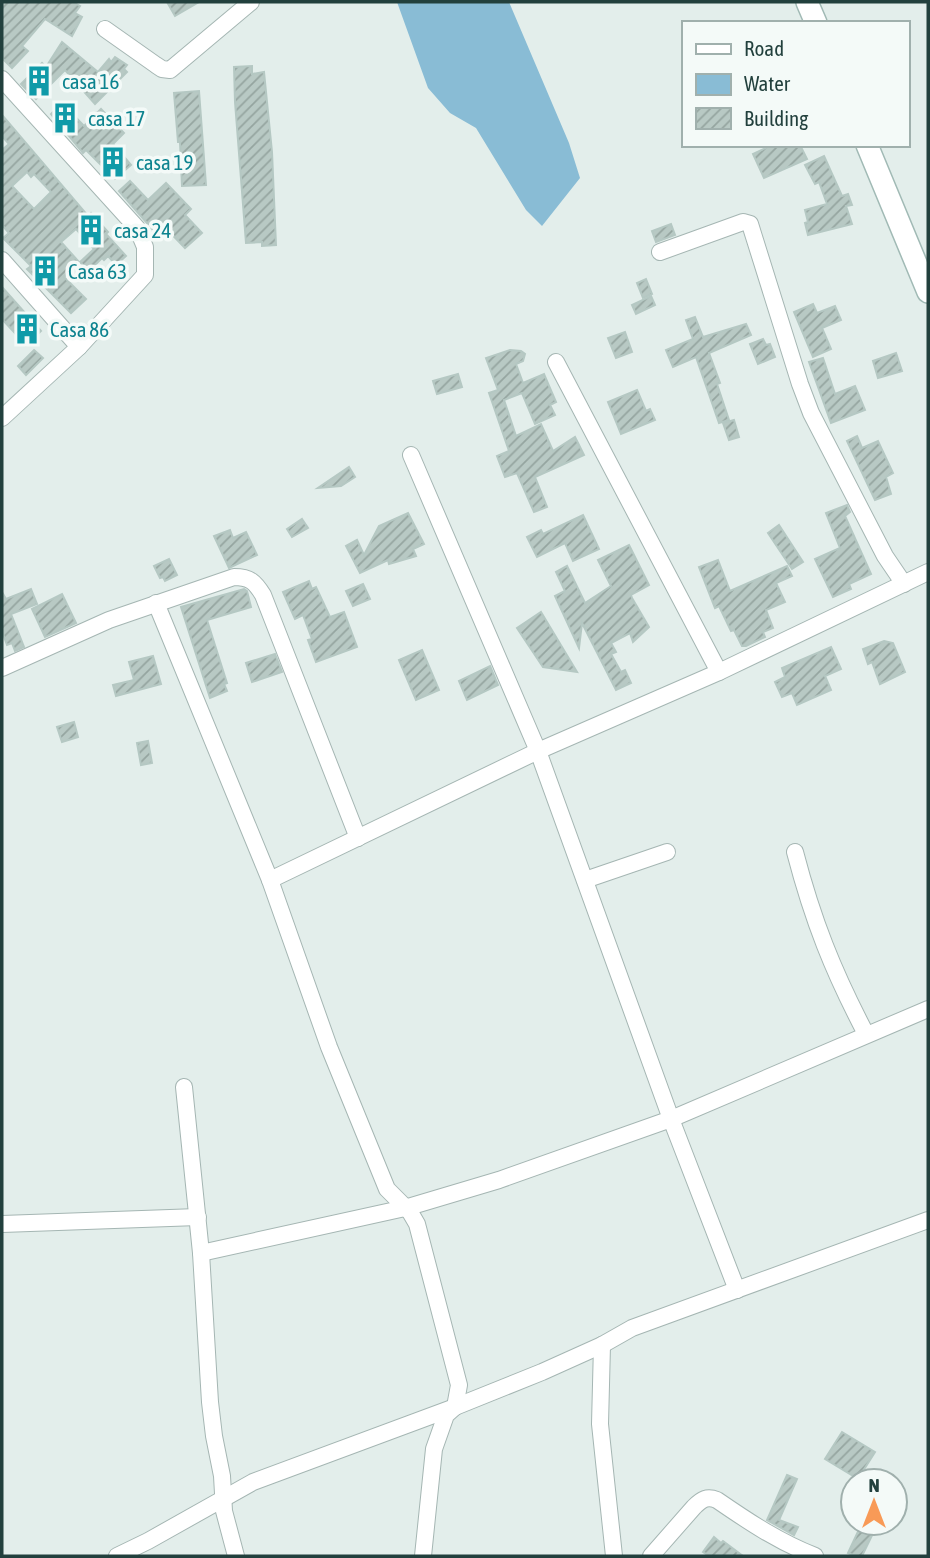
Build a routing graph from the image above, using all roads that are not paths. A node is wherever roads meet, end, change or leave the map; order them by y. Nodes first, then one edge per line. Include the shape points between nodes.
1 (251, 2) edge
2 (807, 2) edge
3 (815, 21) edge
4 (105, 29) dead end
5 (2, 79) edge
6 (868, 147) edge
7 (660, 252) dead end
8 (2, 260) edge
9 (928, 290) edge
10 (79, 346) junction
11 (556, 362) dead end
12 (2, 418) edge
13 (411, 455) dead end
14 (928, 572) edge
15 (904, 584) junction
16 (156, 603) junction
17 (2, 668) edge
18 (719, 672) junction
19 (538, 751) junction
20 (358, 838) junction
21 (667, 852) dead end
22 (795, 852) dead end
23 (270, 880) junction
24 (585, 880) junction
25 (928, 1009) edge
26 (866, 1034) junction
27 (184, 1087) dead end
28 (671, 1119) junction
29 (405, 1208) junction
30 (198, 1217) junction
31 (928, 1220) edge
32 (2, 1224) edge
33 (201, 1253) junction
34 (737, 1290) junction
35 (602, 1345) junction
36 (454, 1407) junction
37 (224, 1498) junction
38 (117, 1556) edge
39 (236, 1556) edge
40 (424, 1556) edge
41 (614, 1556) edge
42 (651, 1556) edge
43 (815, 1556) edge

1 - 4 street via 170,69 162,69
2 - 3 main road
5 - 10 street via 137,228 145,247 145,275
6 - 9 main road
7 - 15 street via 750,223 811,412
8 - 10 street
10 - 12 street
11 - 18 street
13 - 19 street
14 - 15 street
15 - 18 street
16 - 17 street
16 - 20 street via 234,577 247,577 256,584
16 - 23 street
18 - 19 street
19 - 20 street
19 - 24 street
20 - 23 street
21 - 24 street
22 - 26 street via 825,950
23 - 29 street via 329,1047 387,1189
24 - 28 street
25 - 26 street
26 - 28 street
27 - 30 street
28 - 29 street
28 - 34 street
29 - 33 street
29 - 36 street via 417,1224 459,1385
30 - 32 street
30 - 33 street
31 - 34 street
33 - 37 street via 210,1402
34 - 35 street via 632,1328
35 - 36 street
35 - 41 street via 600,1424
36 - 37 street via 253,1482
36 - 40 street via 446,1415 434,1449
37 - 38 street
37 - 39 street
42 - 43 street via 694,1507 709,1497 765,1533

